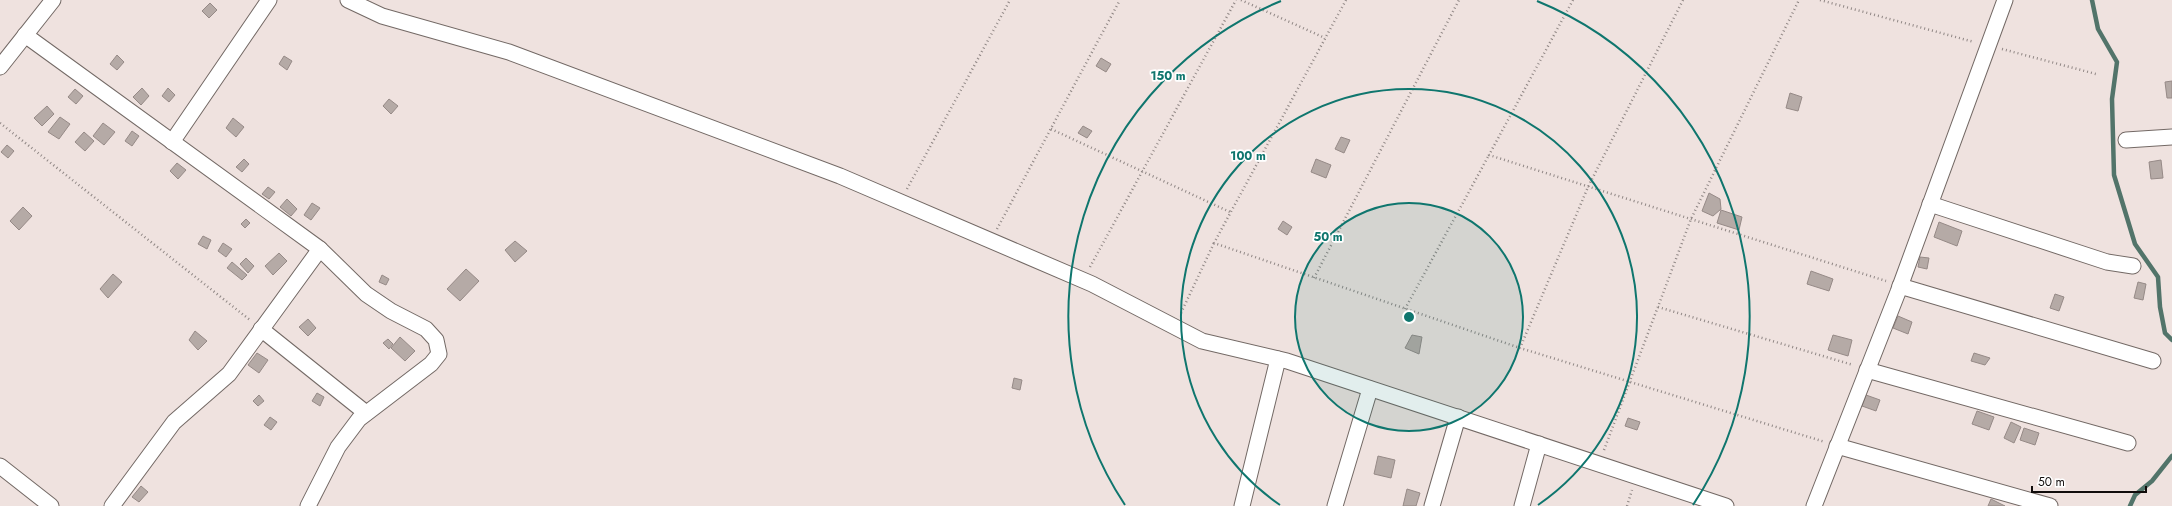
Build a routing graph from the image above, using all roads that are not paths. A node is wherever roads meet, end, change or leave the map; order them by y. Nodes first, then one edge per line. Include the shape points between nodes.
1 (53, 0) edge
2 (268, 0) edge
3 (348, 0) edge
4 (2005, 0) edge
5 (25, 35) junction
6 (0, 66) edge
7 (2172, 137) edge
8 (2126, 140) dead end
9 (172, 142) junction
10 (1930, 204) junction
11 (320, 249) junction
12 (2133, 266) dead end
13 (1900, 286) junction
14 (261, 329) junction
15 (1278, 359) junction
16 (2152, 361) dead end
17 (1867, 370) junction
18 (1370, 389) junction
19 (366, 412) junction
20 (1458, 418) junction
21 (2128, 443) dead end
22 (1539, 444) junction
23 (1837, 446) junction
24 (0, 466) edge
25 (51, 506) edge
26 (112, 506) edge
27 (308, 506) edge
28 (1242, 506) edge
29 (1335, 506) edge
30 (1432, 506) edge
31 (1522, 506) edge
32 (1726, 506) edge
33 (1814, 506) edge
34 (2050, 506) edge

1 - 5 street
2 - 9 street
3 - 15 street via 382,16 509,52 840,176 1083,280 1202,341
4 - 10 street
5 - 6 street
5 - 9 street
7 - 8 street
9 - 11 street
10 - 12 street via 2107,262
10 - 13 street
11 - 14 street
11 - 19 street via 366,294 391,311 426,329 436,340 439,354 431,364
13 - 16 street
13 - 17 street
14 - 19 street
14 - 26 street via 229,374 174,422
15 - 18 street
15 - 28 street
17 - 21 street
17 - 23 street
18 - 20 street
18 - 29 street
19 - 27 street via 338,447
20 - 22 street
20 - 30 street
22 - 31 street
22 - 32 street
23 - 33 street
23 - 34 street
24 - 25 street

